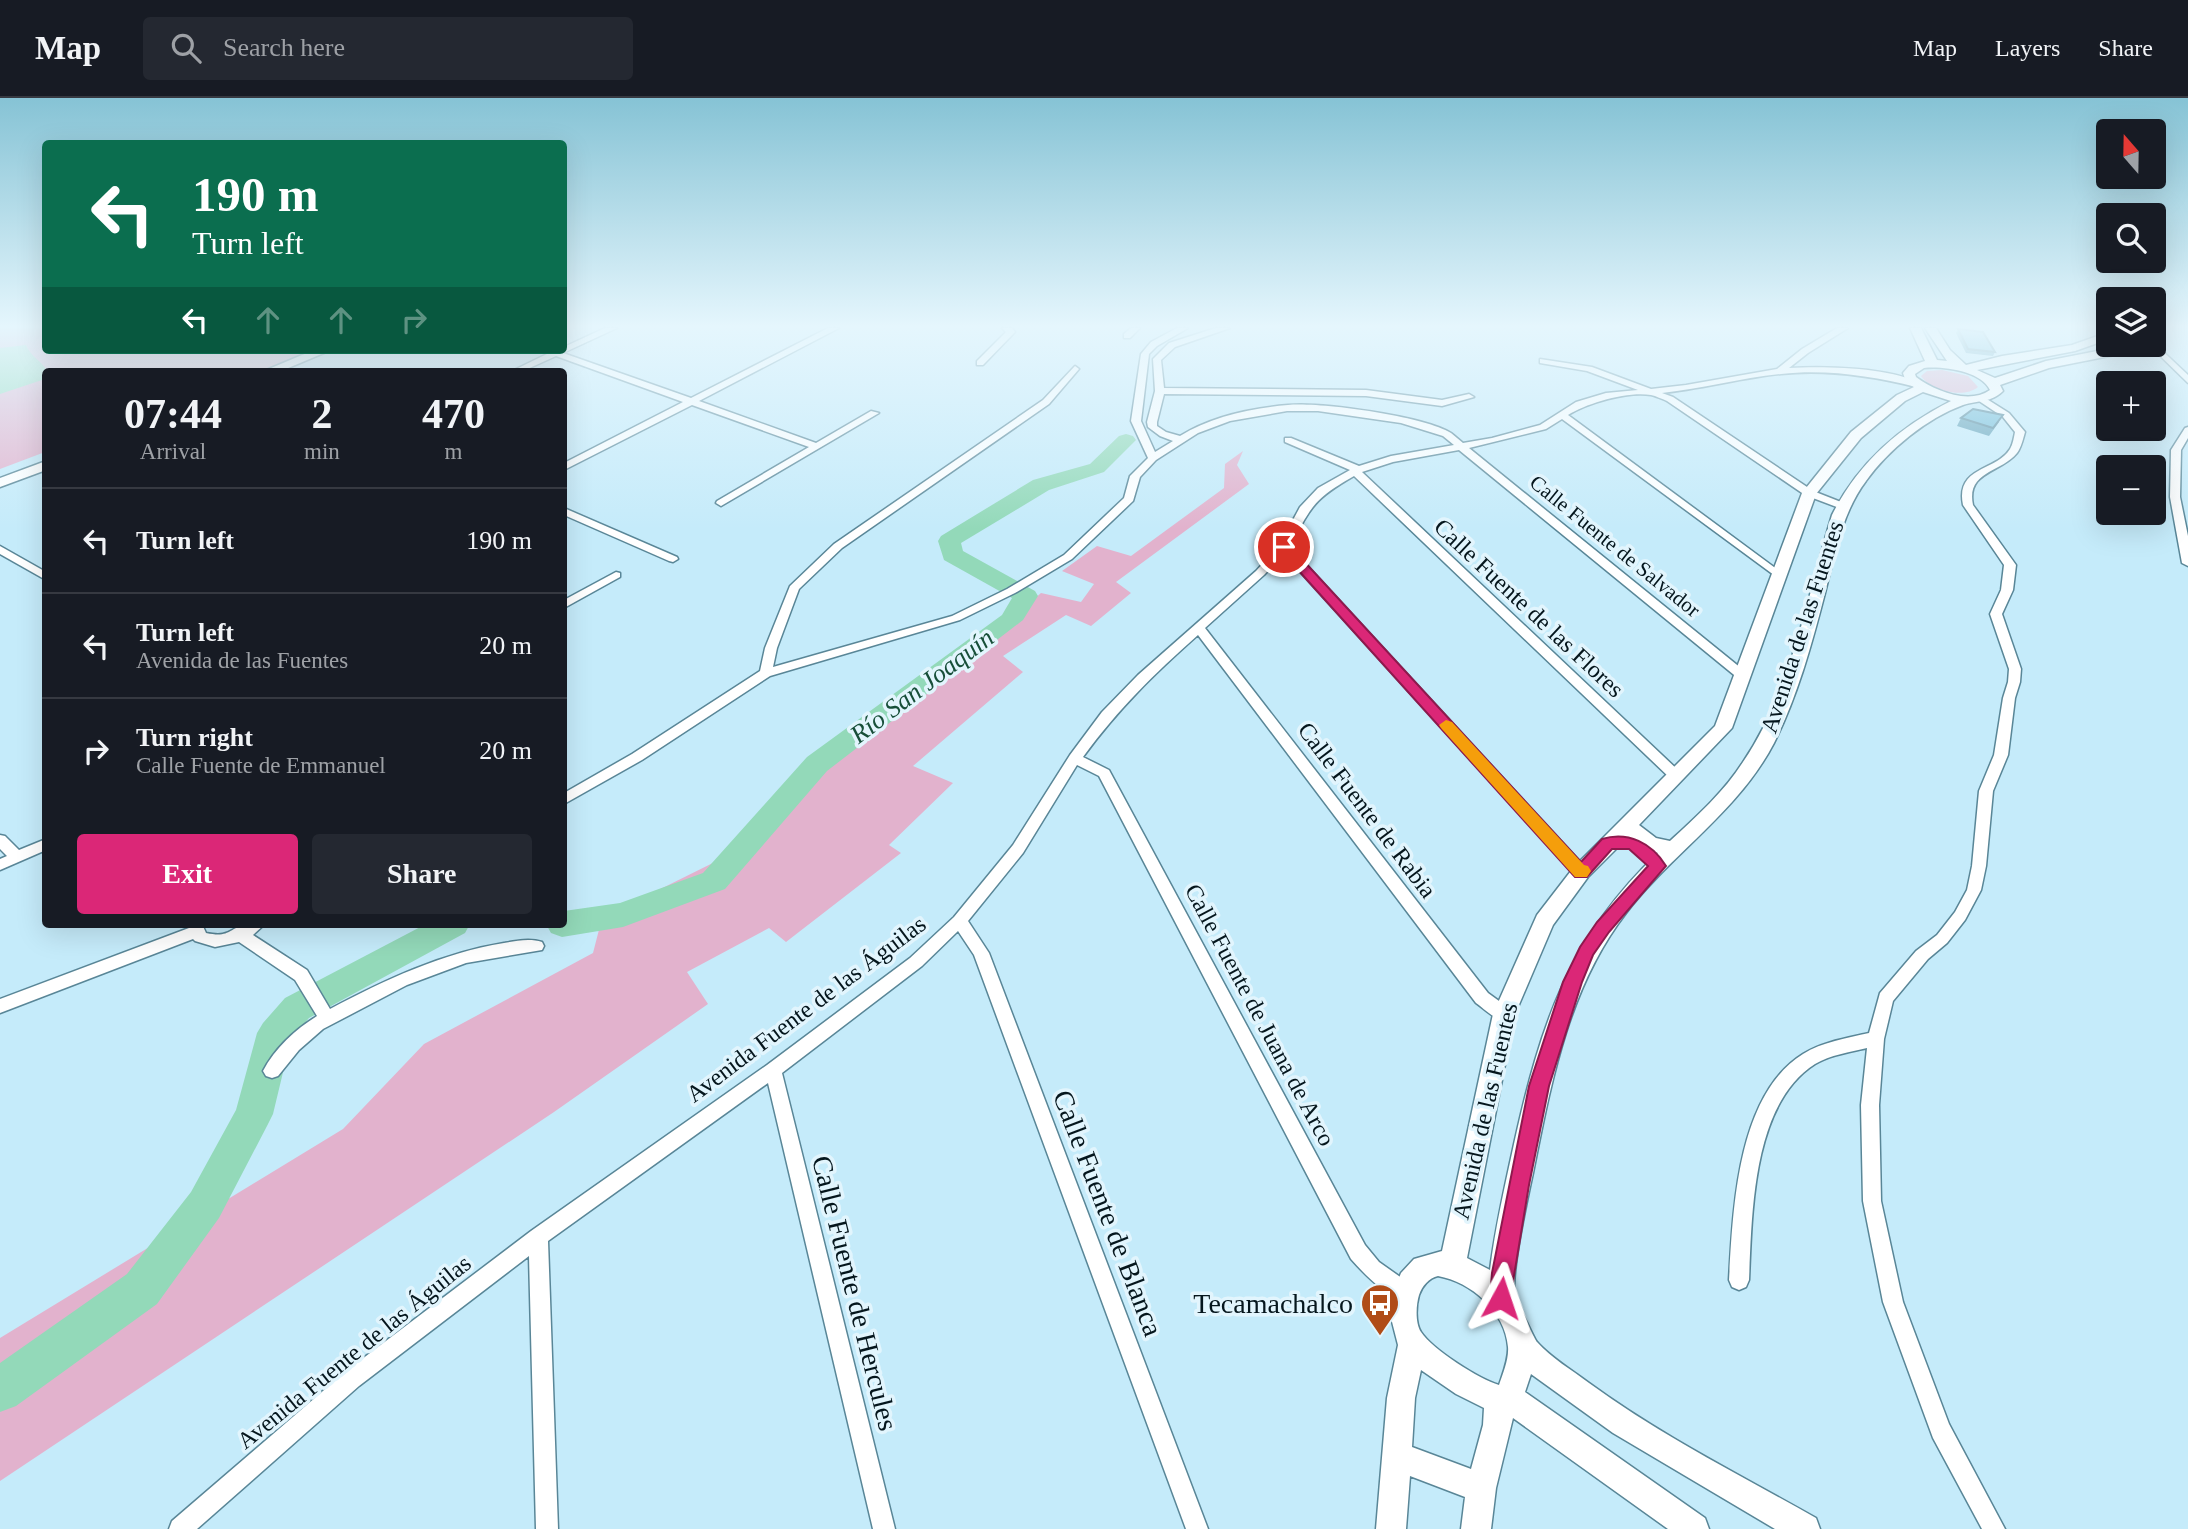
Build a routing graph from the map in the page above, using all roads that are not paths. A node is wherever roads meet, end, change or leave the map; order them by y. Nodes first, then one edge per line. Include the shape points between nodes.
1 (672, 395) edge
2 (705, 395) edge
3 (1052, 395) edge
4 (1138, 395) edge
5 (1157, 395) edge
6 (1378, 395) edge
7 (1619, 395) edge
8 (1656, 395) edge
9 (1906, 395) edge
10 (1956, 395) edge
11 (1986, 395) edge
12 (1469, 397) dead end
13 (1974, 399) junction
14 (691, 402) junction
15 (874, 413) dead end
16 (1562, 415) junction
17 (2188, 430) edge
18 (1181, 440) junction
19 (1288, 440) dead end
20 (1463, 446) junction
21 (817, 447) junction
22 (42, 458) edge
23 (1153, 458) junction
24 (567, 465) edge
25 (42, 467) edge
26 (1357, 470) junction
27 (0, 474) edge
28 (0, 483) edge
29 (1809, 493) junction
30 (721, 503) dead end
31 (1842, 506) junction
32 (567, 512) edge
33 (1284, 547) junction
34 (0, 549) edge
35 (673, 559) dead end
36 (2188, 563) edge
37 (42, 575) edge
38 (616, 575) dead end
39 (1778, 575) junction
40 (567, 604) edge
41 (1199, 628) junction
42 (766, 673) junction
43 (1743, 676) junction
44 (1075, 758) junction
45 (1675, 775) junction
46 (567, 797) edge
47 (1628, 823) junction
48 (0, 841) edge
49 (1608, 843) junction
50 (42, 846) edge
51 (1677, 849) junction
52 (18, 857) junction
53 (0, 865) edge
54 (1658, 866) junction
55 (1581, 872) junction
56 (959, 921) junction
57 (195, 928) edge
58 (251, 928) edge
59 (241, 935) junction
60 (536, 946) dead end
61 (319, 1005) junction
62 (0, 1006) edge
63 (1504, 1014) junction
64 (1876, 1039) junction
65 (773, 1070) junction
66 (272, 1071) dead end
67 (538, 1237) junction
68 (1452, 1265) junction
69 (1739, 1280) dead end
70 (1406, 1293) junction
71 (1501, 1298) junction
72 (1412, 1343) junction
73 (1522, 1348) junction
74 (1504, 1399) junction
75 (1398, 1457) junction
76 (1481, 1488) junction
77 (193, 1524) edge
78 (547, 1529) edge
79 (884, 1529) edge
80 (1197, 1529) edge
81 (1391, 1529) edge
82 (1476, 1529) edge
83 (1694, 1529) edge
84 (1805, 1529) edge
85 (1994, 1529) edge

1 - 14 street
2 - 14 street
3 - 42 street via 838,546 794,588
4 - 23 street via 1136,421
5 - 18 street via 1153,427
6 - 12 street via 1442,404
7 - 16 street, Avenida Fuente de las Águilas via 1579,404
8 - 29 street via 1670,399
9 - 29 main road, Avenida de las Fuentes via 1856,435
10 - 13 main road
11 - 13 main road
13 - 31 main road, Avenida de las Fuentes via 1926,420 1877,458
13 - 64 street via 2006,415 2020,432 2014,451 1974,478 1964,495 2010,565 2007,590 1996,614 2015,669 2014,682 2001,755 1986,791 1974,890 1942,939 1886,998
14 - 21 street
14 - 24 street
15 - 21 street
16 - 20 street, Avenida Fuente de las Águilas via 1518,436
16 - 39 street
17 - 36 street via 2176,450 2175,497
18 - 20 street, Calle Fuente de Salvador via 1228,419 1287,408 1318,408 1402,419 1446,434
18 - 23 street, Calle Fuente de Salvador
19 - 26 street
20 - 26 street, Avenida Fuente de las Águilas via 1402,456
20 - 43 street, Calle Fuente de Salvador
21 - 30 street
22 - 27 main road
23 - 42 street via 1135,475 1129,499 1068,558 1016,589 956,618
25 - 28 main road
26 - 33 street, Avenida Fuente de las Águilas via 1322,490 1305,508
26 - 45 street, Calle Fuente de las Flores
29 - 31 street
29 - 39 main road, Avenida de las Fuentes
31 - 51 main road, Avenida de las Fuentes via 1798,654 1763,745 1718,808
32 - 35 street
33 - 41 street, Avenida Fuente de las Águilas
33 - 55 street
34 - 37 street
38 - 40 street
39 - 43 main road, Avenida de las Fuentes
41 - 44 street, Avenida Fuente de las Águilas via 1133,687
41 - 63 street, Calle Fuente de Rabia via 1482,998
42 - 46 street
43 - 45 main road, Avenida de las Fuentes via 1723,728
44 - 56 street, Avenida Fuente de las Águilas via 1018,849
44 - 70 street, Calle Fuente de Juana de Arco via 1104,773 1358,1252 1372,1269
45 - 47 main road, Avenida de las Fuentes
47 - 49 main road, Avenida de las Fuentes
47 - 51 main road via 1651,845
48 - 52 street
49 - 54 main road via 1632,844
49 - 55 main road, Avenida de las Fuentes
50 - 52 street
51 - 54 main road, Avenida de las Fuentes
52 - 53 street
54 - 71 main road, Avenida de las Fuentes via 1603,927 1586,952 1569,993 1539,1086
55 - 63 main road, Avenida de las Fuentes via 1544,921
56 - 65 street, Avenida Fuente de las Águilas via 916,962
56 - 80 street, Calle Fuente de Blanca via 981,953
57 - 59 street via 200,937 217,941
57 - 62 street
58 - 59 street
59 - 61 street via 301,975
60 - 61 street via 507,947 448,960
61 - 66 street
63 - 68 main road, Avenida de las Fuentes
64 - 69 street via 1807,1060 1786,1079 1760,1127 1743,1206
64 - 85 street via 1870,1105 1872,1202 1894,1301 1941,1430
65 - 67 street, Avenida Fuente de las Águilas
65 - 79 street, Calle Fuente de Hercules
67 - 77 street, Avenida Fuente de las Águilas via 352,1379
67 - 78 street
68 - 70 main road via 1423,1268
68 - 71 main road via 1484,1280
70 - 72 main road via 1404,1314
71 - 73 main road
72 - 74 main road via 1477,1390
72 - 75 main road via 1401,1398
73 - 74 main road
73 - 84 main road via 1553,1375 1670,1451
74 - 76 main road
74 - 83 main road
75 - 76 main road
75 - 81 main road
76 - 82 main road

